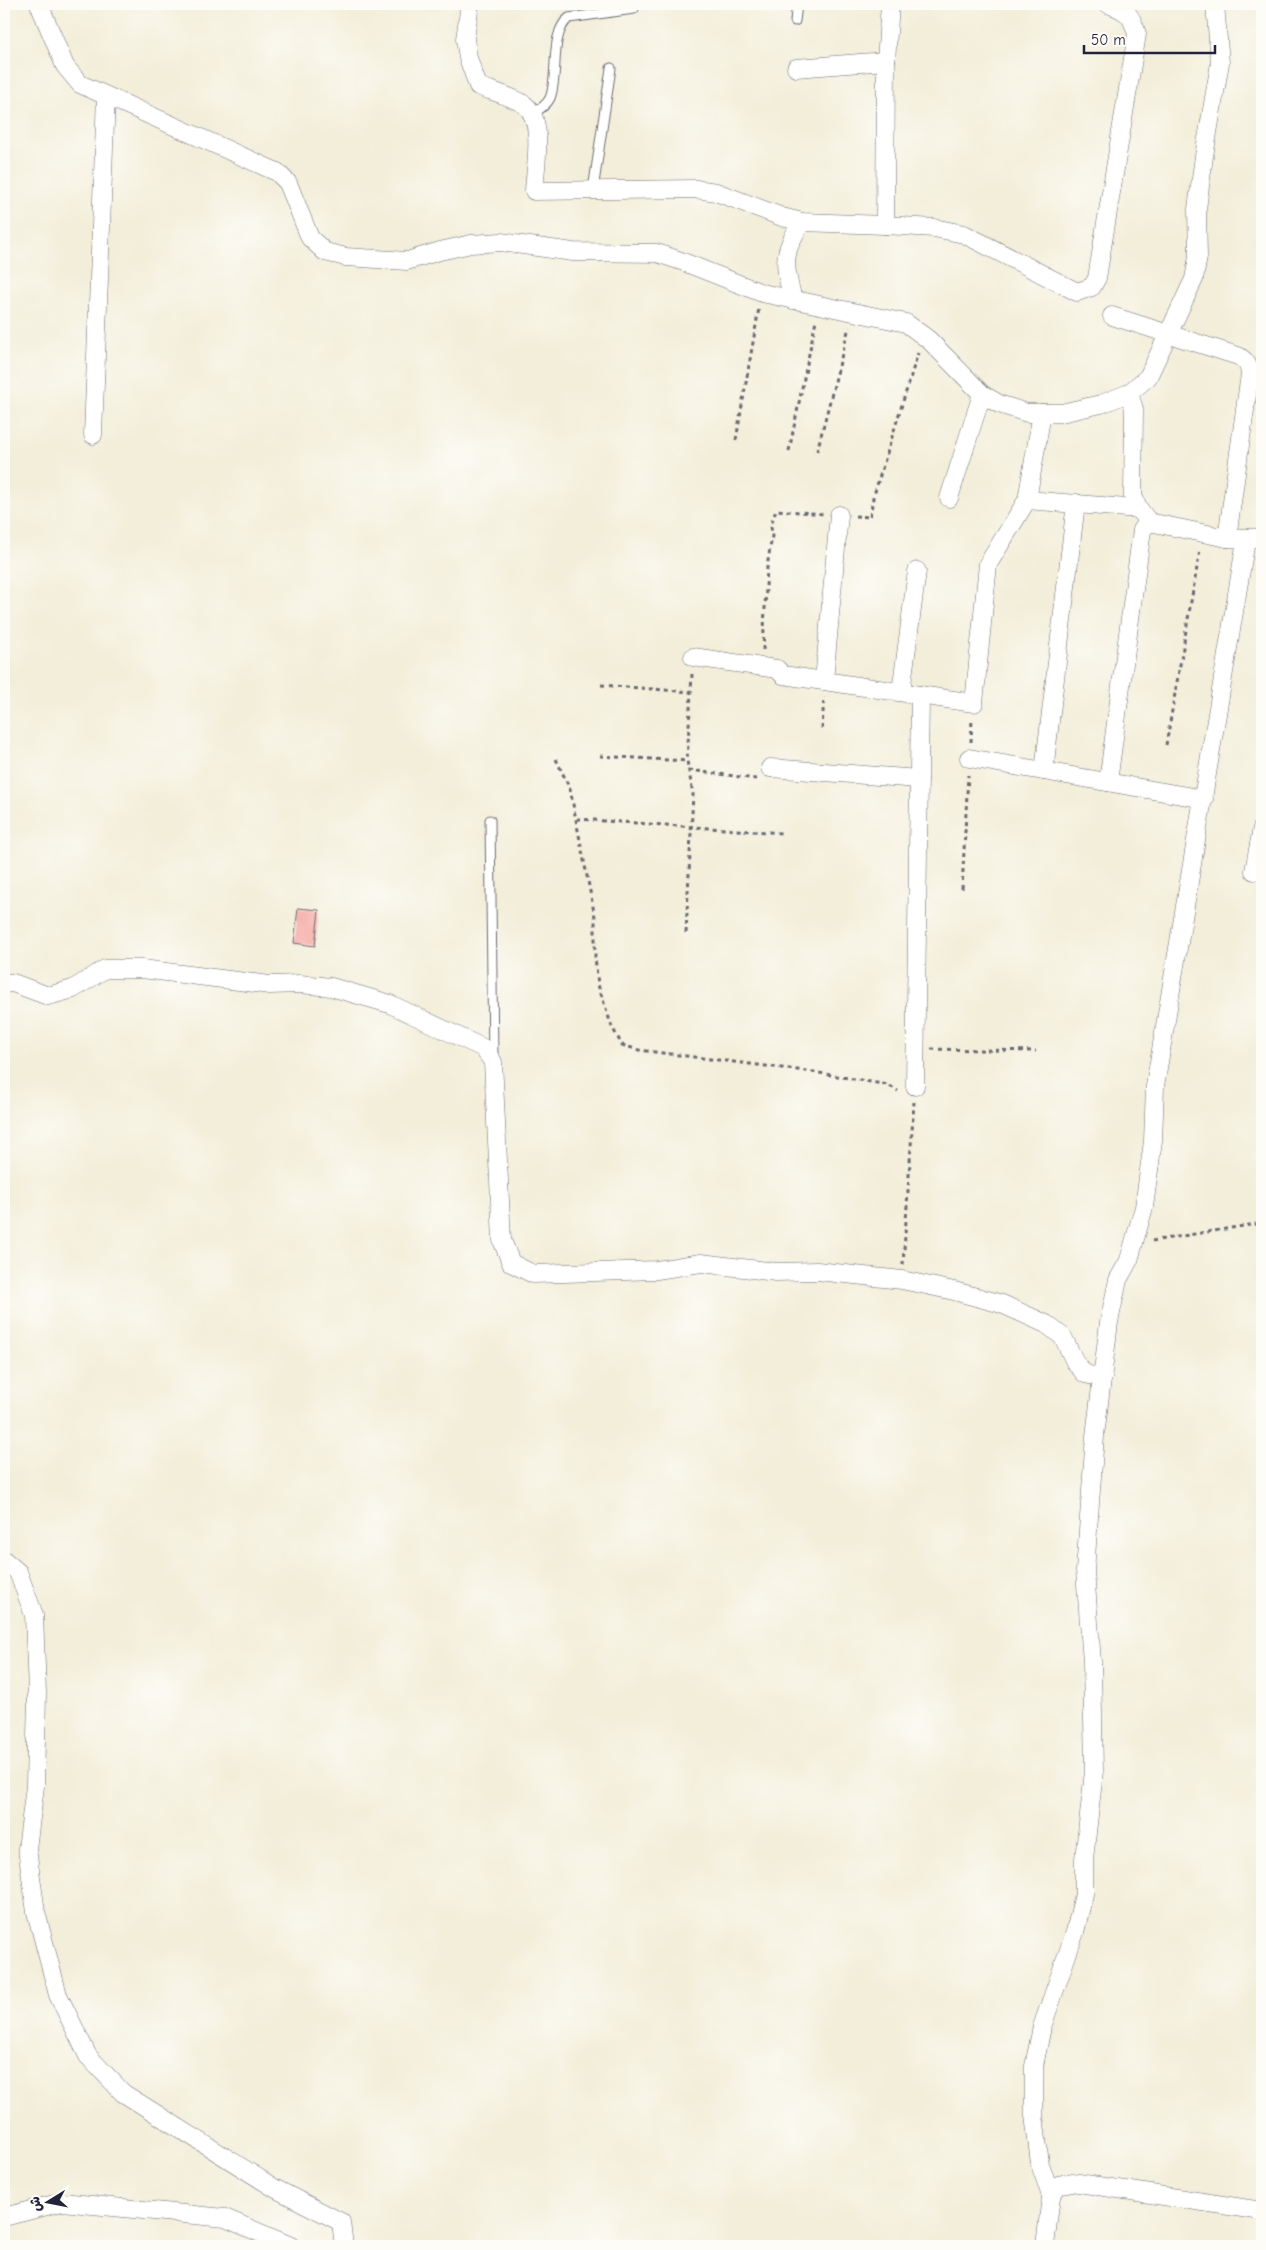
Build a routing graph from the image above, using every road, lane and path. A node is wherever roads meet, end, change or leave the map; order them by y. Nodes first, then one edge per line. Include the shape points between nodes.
1 (39, 4) edge
2 (470, 4) edge
3 (797, 4) edge
4 (890, 4) edge
5 (1108, 4) edge
6 (1215, 4) edge
7 (634, 9) dead end
8 (795, 21) dead end
9 (886, 61) junction
10 (611, 68) dead end
11 (796, 68) dead end
12 (106, 96) junction
13 (532, 114) junction
14 (593, 190) junction
15 (802, 222) junction
16 (885, 225) junction
17 (762, 293) junction
18 (793, 300) junction
19 (819, 305) junction
20 (852, 312) junction
21 (1112, 316) dead end
22 (1169, 334) junction
23 (924, 336) junction
24 (1129, 393) junction
25 (982, 394) junction
26 (1042, 413) junction
27 (93, 435) dead end
28 (736, 440) dead end
29 (788, 450) dead end
30 (817, 451) dead end
31 (949, 498) dead end
32 (1027, 500) junction
33 (1076, 503) junction
34 (839, 515) junction
35 (1144, 516) junction
36 (1203, 534) junction
37 (1227, 538) junction
38 (1254, 539) edge
39 (917, 571) dead end
40 (693, 657) joint
41 (762, 667) junction
42 (824, 681) junction
43 (600, 685) dead end
44 (692, 692) junction
45 (901, 692) junction
46 (920, 695) junction
47 (974, 702) junction
48 (822, 729) dead end
49 (1166, 745) dead end
50 (600, 756) dead end
51 (969, 758) junction
52 (556, 759) dead end
53 (687, 761) junction
54 (770, 768) joint
55 (689, 770) junction
56 (1044, 771) junction
57 (919, 780) junction
58 (1108, 782) junction
59 (1204, 799) junction
60 (577, 819) junction
61 (490, 820) dead end
62 (692, 826) junction
63 (1262, 828) edge
64 (782, 833) dead end
65 (1254, 871) dead end
66 (962, 889) dead end
67 (686, 933) dead end
68 (4, 982) edge
69 (915, 1049) junction
70 (1036, 1052) dead end
71 (493, 1062) junction
72 (909, 1093) junction
73 (914, 1104) junction
74 (1262, 1223) edge
75 (1134, 1243) junction
76 (902, 1280) junction
77 (1102, 1378) junction
78 (4, 1560) edge
79 (1051, 2196) junction
80 (1262, 2211) edge
81 (4, 2217) edge
82 (291, 2246) edge
83 (344, 2246) edge
84 (1045, 2246) edge

1 - 12 street via 65,66 80,84
2 - 13 street via 465,39 478,86 524,104
3 - 8 lane
4 - 9 street
5 - 16 street via 1121,8 1132,17 1137,34 1097,278 1092,287 1082,292 1072,291 964,234 934,228
6 - 22 street via 1220,63 1198,200 1198,257 1194,279
7 - 13 lane via 569,18 564,22 557,45 550,98
9 - 11 street
9 - 16 street
10 - 14 lane
12 - 17 street via 277,172 288,183 310,238 325,252 346,257 408,261 448,249 501,242 573,252 657,253
12 - 27 street
13 - 14 street via 537,128 534,191
14 - 15 street via 696,189 716,192
15 - 16 street
15 - 18 street via 790,242 785,259
17 - 18 street
17 - 28 path
18 - 19 street
19 - 20 street
19 - 29 path
20 - 23 street via 906,323
20 - 30 path
21 - 22 street
22 - 24 street via 1148,377
22 - 37 street via 1242,358 1249,366
23 - 25 street
23 - 34 path via 873,498 870,517
24 - 26 street via 1061,413
24 - 35 street via 1134,409 1133,496
25 - 26 street via 999,404 1027,413
25 - 31 street
26 - 32 street
32 - 33 street
32 - 47 street via 988,564
33 - 35 street
33 - 56 street
34 - 41 path via 776,510 771,525 767,567
34 - 42 street
35 - 36 street
35 - 58 street
36 - 37 street
36 - 49 path
37 - 38 street
38 - 59 street
39 - 45 street
40 - 41 street
40 - 44 path
41 - 42 street via 777,669 783,675
42 - 45 street
42 - 48 path
43 - 44 path
44 - 53 path
45 - 46 street
46 - 47 street
46 - 57 street
47 - 51 path
50 - 53 path
51 - 56 street
51 - 66 path
52 - 60 path via 570,789
53 - 55 path
54 - 55 path via 756,779
54 - 57 street
55 - 62 path via 693,794
56 - 58 street
57 - 69 street
58 - 59 street
59 - 75 street via 1154,1086 1153,1141 1144,1207
60 - 62 path
60 - 72 path via 596,917 598,985 612,1027 622,1045 639,1050 814,1072 888,1085
61 - 71 lane
62 - 64 path
62 - 67 path
63 - 65 street
68 - 71 street via 48,996 73,988 105,969 142,969 270,985 331,987 390,1004 483,1048
69 - 70 path
69 - 72 street
71 - 76 street via 502,1240 511,1263 533,1274 657,1270 701,1263 776,1272 817,1272
72 - 73 path
72 - 73 path
73 - 76 path
74 - 75 path
75 - 77 street via 1118,1280
76 - 77 street via 1002,1304 1046,1324 1063,1337 1084,1374
77 - 79 street via 1085,1571 1095,1717 1084,1894 1075,1932 1042,2026 1034,2066 1036,2134 1040,2164
78 - 83 street via 18,1572 34,1615 36,1758 27,1849 36,1912 58,1995 88,2056 123,2093 276,2189 341,2222
79 - 80 street via 1058,2185 1072,2182
79 - 84 street
81 - 82 street via 62,2202 224,2218

